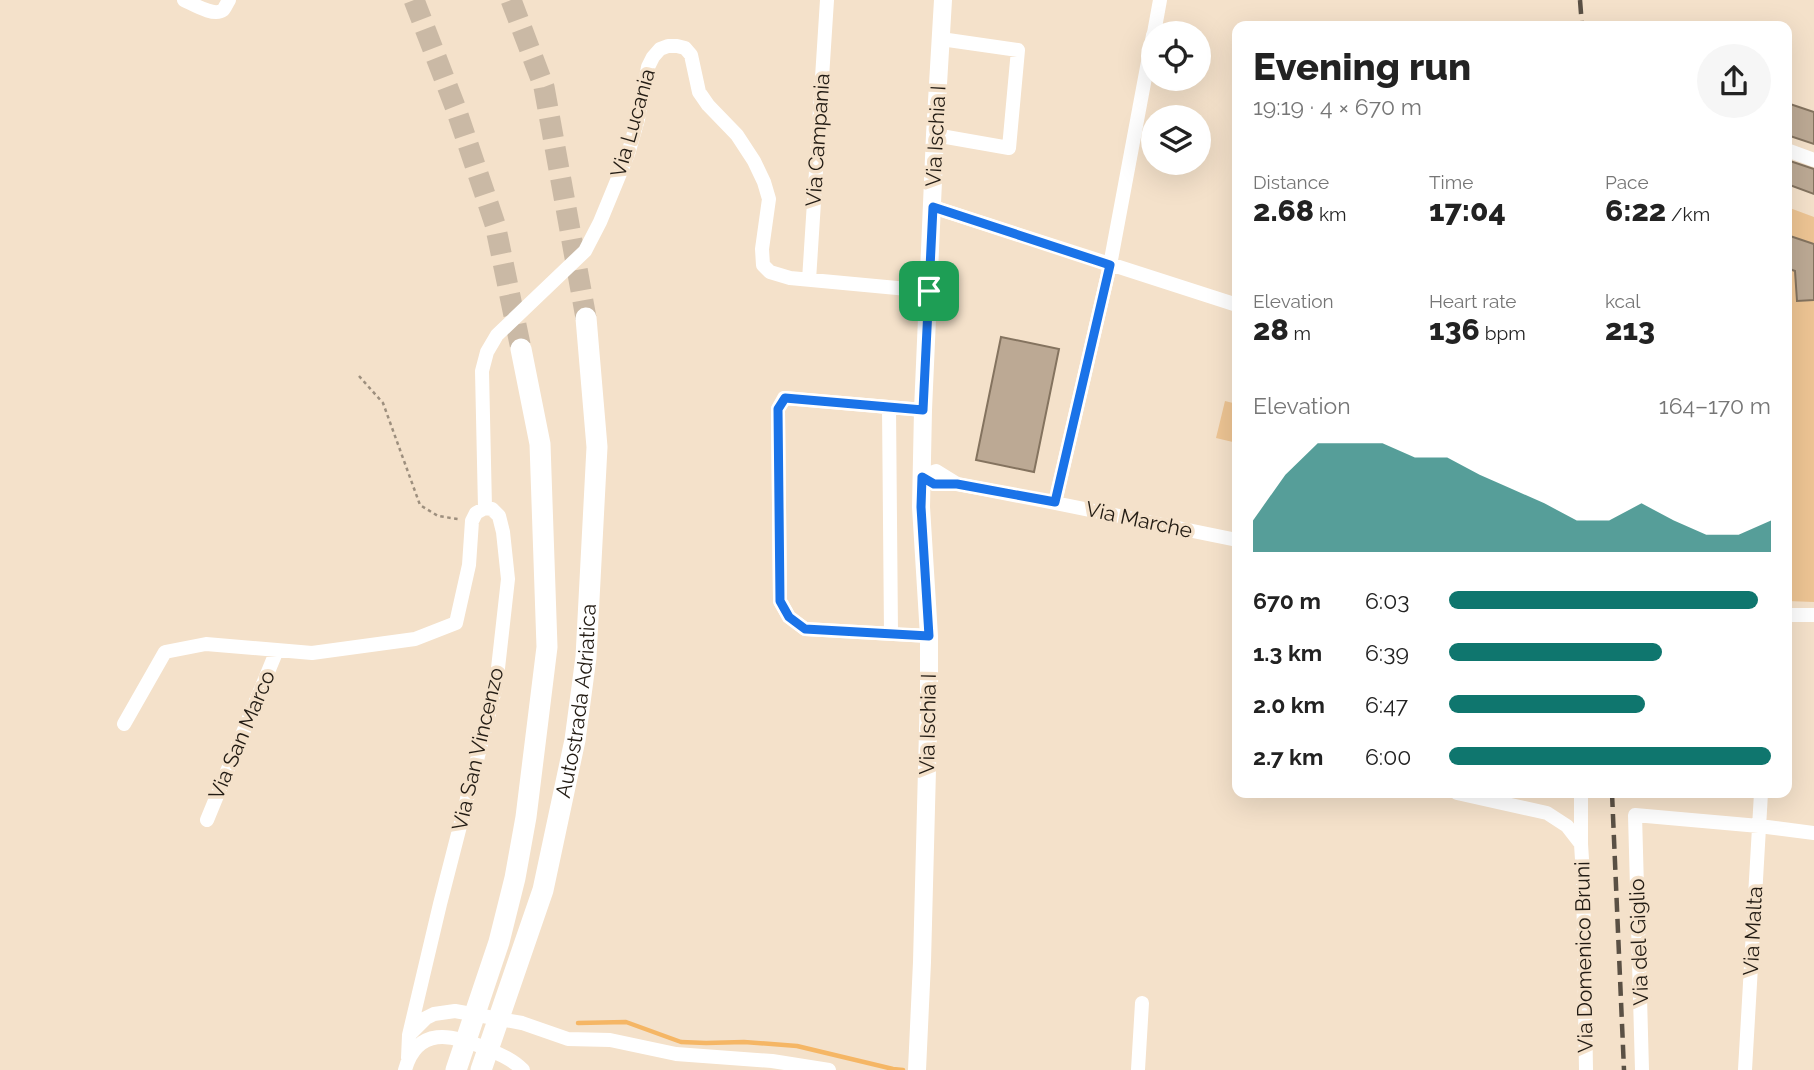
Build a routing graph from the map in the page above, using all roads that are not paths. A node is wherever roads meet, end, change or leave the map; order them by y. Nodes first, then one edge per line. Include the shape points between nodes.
1 (184, 0) edge
2 (229, 0) edge
3 (827, 0) edge
4 (943, 0) edge
5 (1160, 0) edge
6 (1156, 21) edge
7 (942, 39) junction
8 (1142, 91) edge
9 (935, 135) junction
10 (1792, 152) edge
11 (1814, 160) edge
12 (933, 207) junction
13 (1110, 265) junction
14 (809, 280) junction
15 (929, 291) junction
16 (1232, 303) edge
17 (586, 318) tunnel mouth
18 (521, 349) tunnel mouth
19 (889, 407) junction
20 (923, 410) junction
21 (922, 477) junction
22 (1055, 502) junction
23 (485, 508) junction
24 (1232, 539) edge
25 (1792, 615) edge
26 (1814, 615) edge
27 (891, 634) junction
28 (929, 636) junction
29 (277, 650) junction
30 (124, 724) dead end
31 (1480, 798) edge
32 (1581, 798) edge
33 (1760, 798) edge
34 (206, 820) dead end
35 (1759, 826) junction
36 (1814, 833) edge
37 (1581, 844) junction
38 (1142, 1003) dead end
39 (409, 1035) junction
40 (459, 1063) edge
41 (406, 1064) edge
42 (917, 1064) edge
43 (757, 1065) edge
44 (482, 1067) edge
45 (523, 1070) edge
46 (829, 1070) edge
47 (1138, 1070) edge
48 (1586, 1070) edge
49 (1642, 1070) edge
50 (1745, 1070) edge

1 - 2 street via 218,12
3 - 14 street, Via Campania
4 - 7 main road, Via Ischia I
5 - 6 street
7 - 9 main road, Via Ischia I
7 - 9 street via 1018,50 1009,148
8 - 13 street
9 - 12 main road, Via Ischia I
10 - 11 street
12 - 13 street
12 - 15 main road, Via Ischia I
13 - 16 street
13 - 22 street
14 - 15 street, Via Lucania
14 - 23 street, Via Lucania via 769,272 763,265 769,200 754,161 699,92 691,55 677,46 660,49 648,67 628,154 585,251 497,335 487,352 482,371
15 - 20 main road, Via Ischia I
17 - 44 highway, Autostrada Adriatica via 597,447 586,657 575,740 543,890
18 - 40 highway, Autostrada Adriatica via 540,444 547,646 515,878
19 - 20 street
19 - 27 street
19 - 27 street via 785,398 778,409 778,436 780,601 789,617 805,629
20 - 21 main road, Via Ischia I
21 - 22 street, Via Marche via 934,484
21 - 28 main road, Via Ischia I
22 - 24 street, Via Marche
23 - 29 street via 472,521 469,565 456,623 415,639 312,653
23 - 39 street, Via San Vincenzo via 499,516 508,579 496,686
25 - 26 street
27 - 28 street
28 - 42 main road, Via Ischia I
29 - 30 street via 206,644 165,652
29 - 34 street, Via San Marco
31 - 37 street via 1547,813 1567,826
32 - 37 street, Via Domenico Bruni
33 - 35 street, Via Malta
35 - 36 street
35 - 49 street, Via del Giglio via 1635,815
35 - 50 street, Via Malta
37 - 48 street, Via Domenico Bruni
38 - 47 street
39 - 41 street
39 - 43 street via 426,1018 455,1011 522,1023 568,1039 610,1040
41 - 45 street via 415,1048 429,1039 451,1037 496,1052
43 - 46 street via 789,1063

